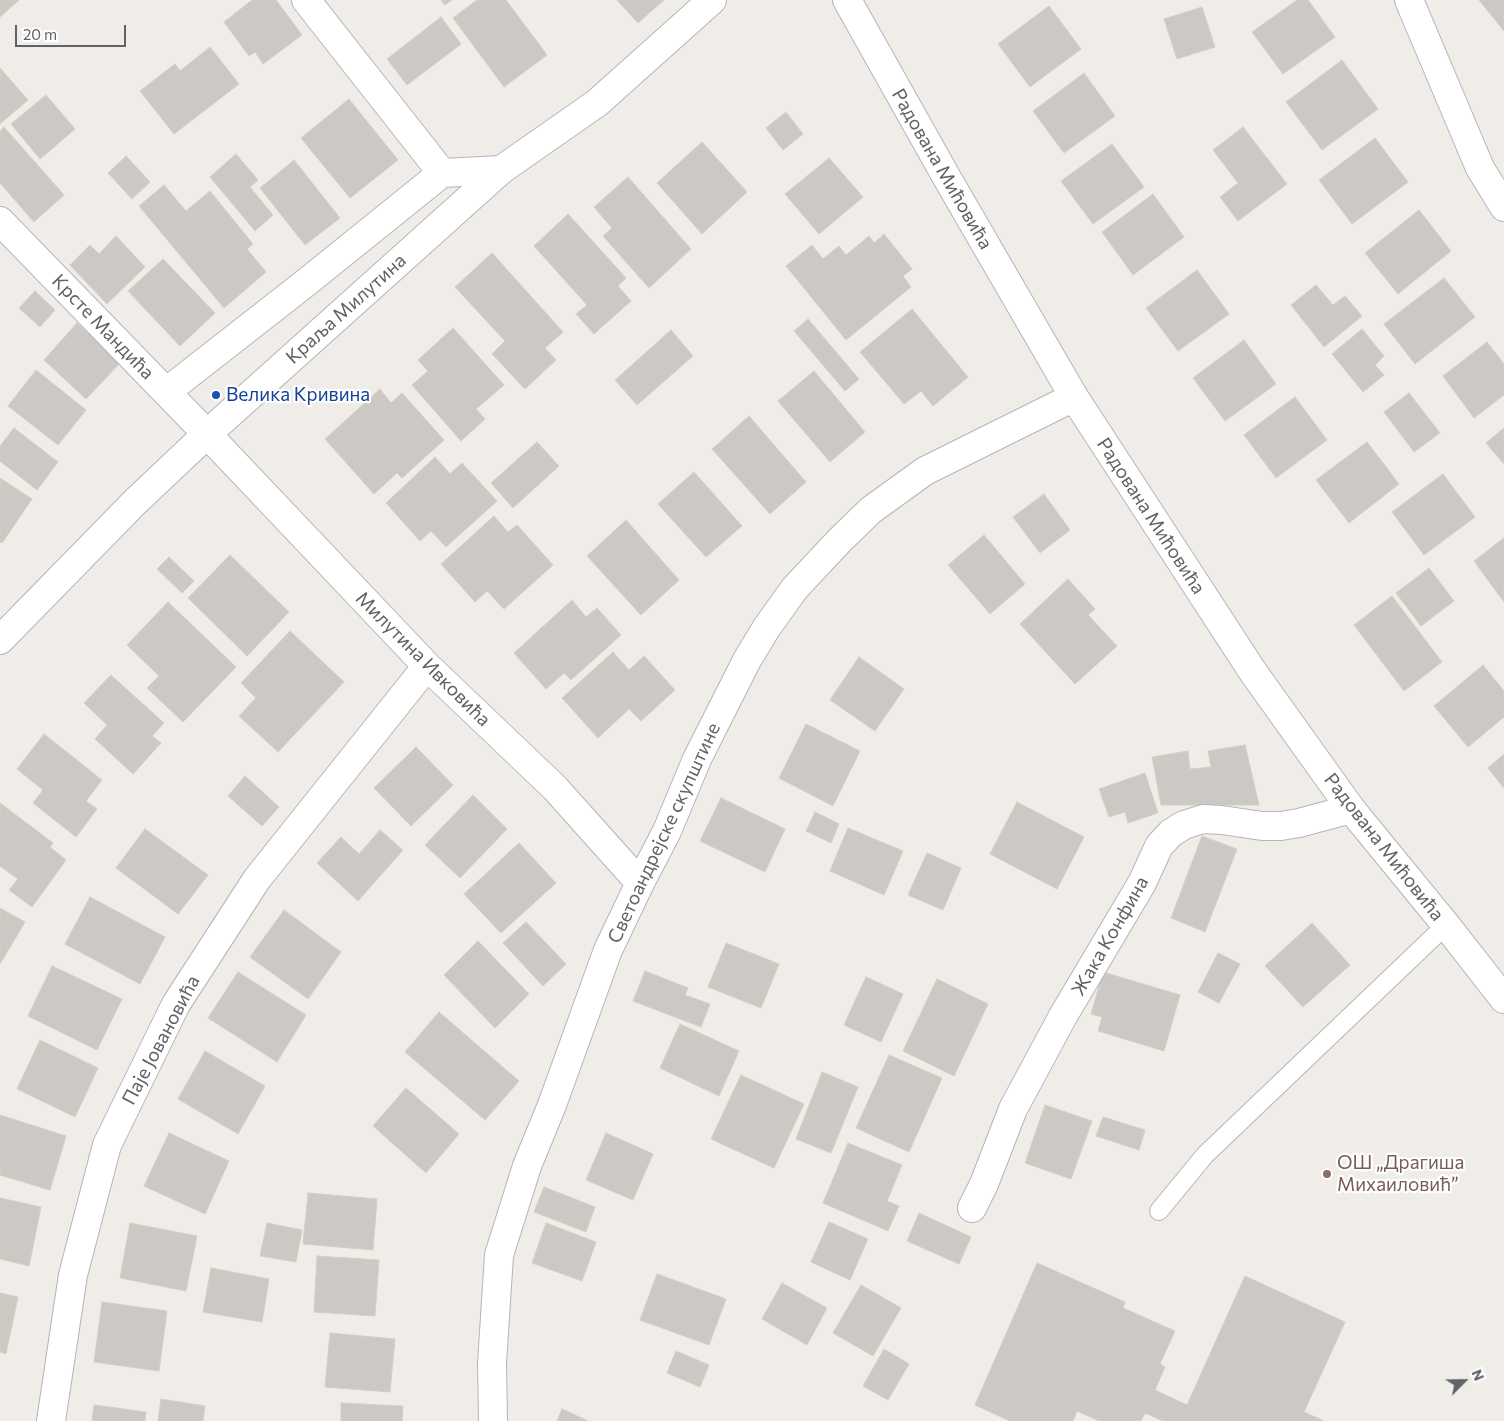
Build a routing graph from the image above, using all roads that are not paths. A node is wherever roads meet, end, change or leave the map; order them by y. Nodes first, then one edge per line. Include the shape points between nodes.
1 (306, 0) edge
2 (712, 0) edge
3 (847, 0) edge
4 (1409, 0) edge
5 (501, 170) junction
6 (442, 173) junction
7 (1504, 207) edge
8 (0, 221) edge
9 (166, 392) junction
10 (1074, 397) junction
11 (207, 434) junction
12 (0, 640) edge
13 (427, 666) junction
14 (1351, 809) junction
15 (640, 883) junction
16 (1446, 925) junction
17 (1504, 999) edge
18 (972, 1208) dead end
19 (1159, 1211) dead end
20 (51, 1421) edge
21 (493, 1421) edge

1 - 6 street
2 - 5 street, Краља Милутина via 597,103
3 - 10 street, Радована Мићовића
4 - 7 street via 1480,168
5 - 6 street
5 - 11 street, Краља Милутина
6 - 9 street
8 - 9 street, Крсте Мандића
9 - 11 street, Крсте Мандића
10 - 14 street, Радована Мићовића via 1253,672
10 - 15 street, Светоандрејске скупштине via 925,471 871,510 795,588 747,660
11 - 12 street, Краља Милутина via 135,502
11 - 13 street, Милутина Ивковића
13 - 15 street, Милутина Ивковића via 555,788
13 - 20 street, Паје Јовановића via 257,879 172,1013 107,1146 73,1275
14 - 16 street, Радована Мићовића
14 - 18 street, Жака Конфина via 1281,826 1203,819 1171,833 1159,846 1142,883 1063,1016 1018,1100
15 - 21 street, Светоандрејске скупштине via 608,950 527,1166 499,1255 492,1363
16 - 17 street, Радована Мићовића
16 - 19 lane via 1205,1155

